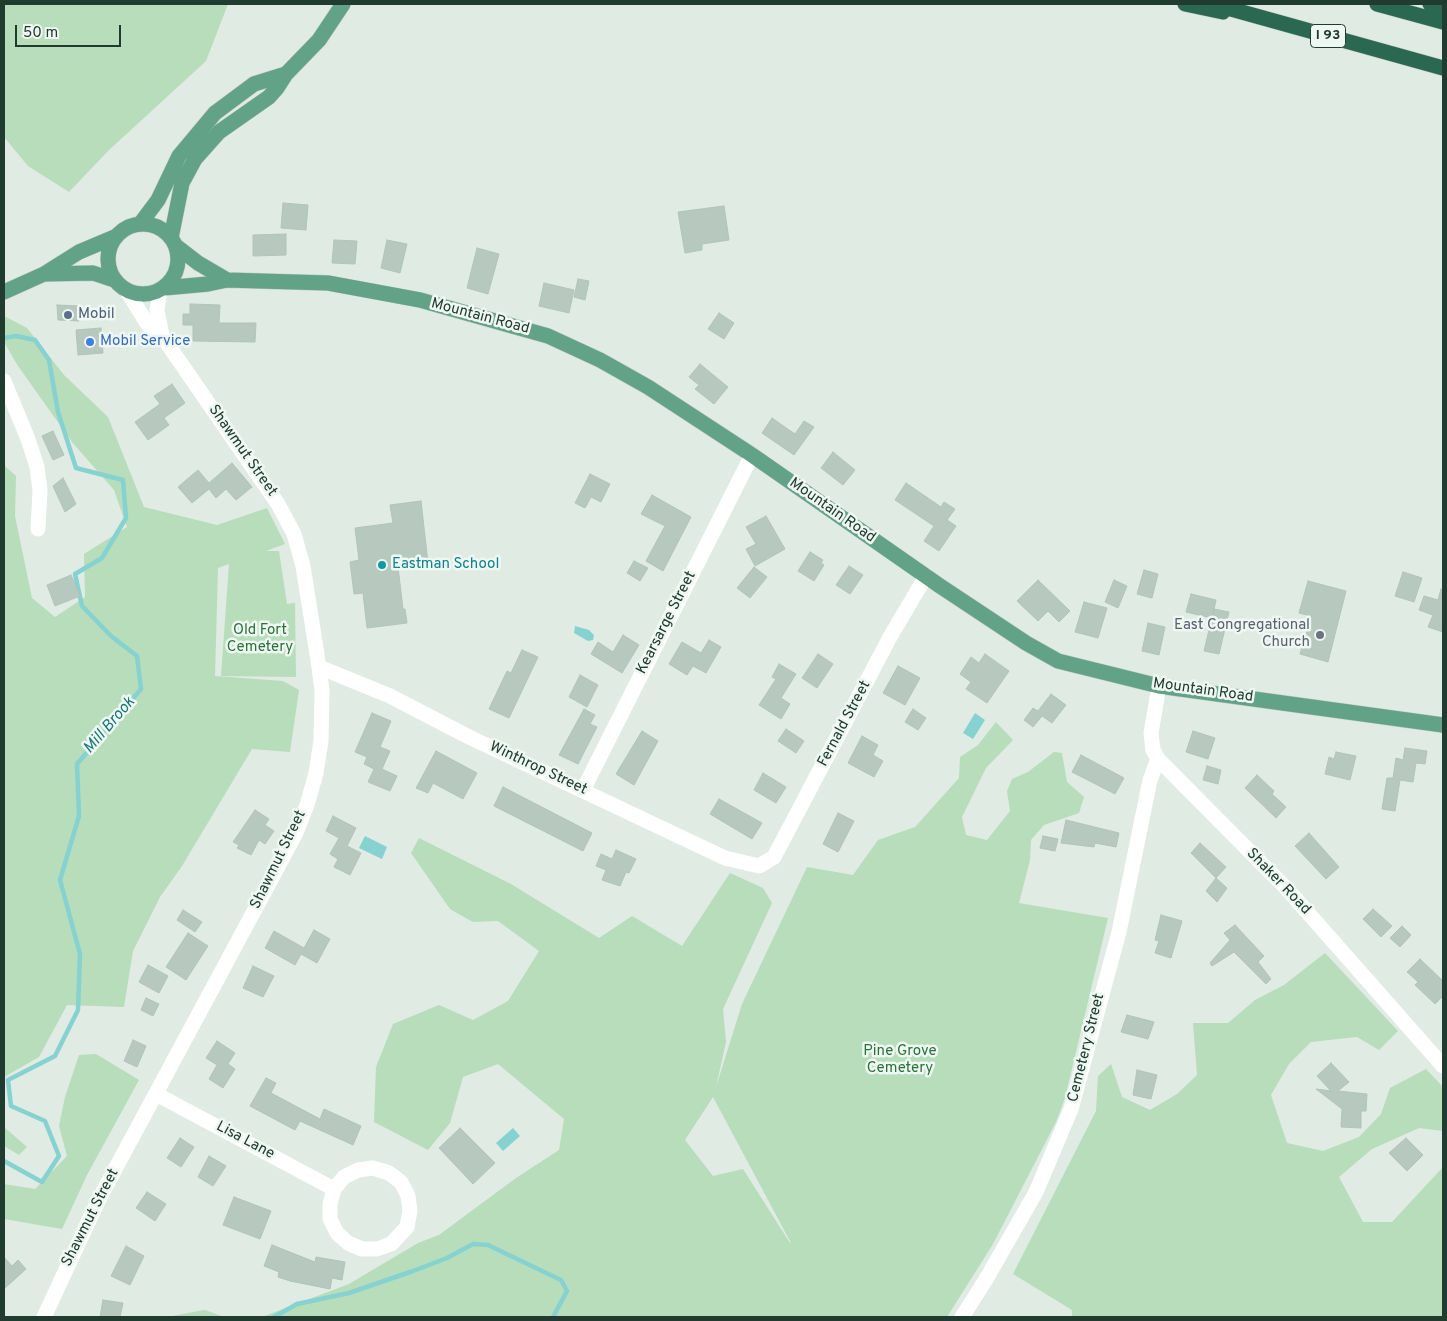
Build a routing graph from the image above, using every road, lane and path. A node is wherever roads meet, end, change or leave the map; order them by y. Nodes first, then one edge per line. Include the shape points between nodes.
1 (344, 4) edge
2 (1185, 4) edge
3 (1213, 4) edge
4 (1377, 4) edge
5 (1430, 4) edge
6 (1443, 10) edge
7 (1443, 22) edge
8 (1344, 40) junction
9 (1443, 68) edge
10 (286, 74) junction
11 (140, 224) junction
12 (117, 236) junction
13 (173, 242) junction
14 (44, 274) junction
15 (114, 280) junction
16 (227, 280) junction
17 (162, 289) junction
18 (127, 291) junction
19 (4, 292) edge
20 (162, 336) junction
21 (4, 381) edge
22 (752, 455) junction
23 (38, 529) dead end
24 (926, 576) junction
25 (319, 667) junction
26 (1160, 686) junction
27 (1443, 725) edge
28 (1158, 759) junction
29 (583, 790) junction
30 (759, 866) joint
31 (1443, 1066) edge
32 (156, 1094) junction
33 (334, 1189) junction
34 (44, 1317) edge
35 (962, 1317) edge

1 - 10 main road via 319,40
2 - 8 highway
3 - 8 highway, I 93
4 - 7 highway
5 - 6 highway
8 - 9 highway, I 93
10 - 11 main road via 254,84 215,113 179,156 158,200
10 - 13 main road via 269,97 219,132 195,159 182,183
11 - 12 main road via 123,230
11 - 13 main road via 159,228
12 - 14 main road via 79,252
12 - 15 main road via 108,257
13 - 16 main road, Mountain Road via 198,263
13 - 17 main road via 178,257 177,269 172,280
14 - 15 main road via 93,273
14 - 19 main road
15 - 18 main road
16 - 17 main road, Mountain Road
16 - 22 main road, Mountain Road via 311,282 367,289 420,300 548,336 648,387
17 - 18 main road via 142,295
17 - 20 street, Shawmut Street via 156,310
18 - 20 street, Shawmut Street via 148,325
20 - 25 street, Shawmut Street via 278,504 294,534 303,566
21 - 23 street via 37,467 40,490
22 - 24 main road, Mountain Road
22 - 29 street, Kearsarge Street
24 - 26 main road, Mountain Road via 1058,661
24 - 30 street, Fernald Street via 890,637 774,857
25 - 29 street, Winthrop Street via 390,696
25 - 32 street, Shawmut Street via 321,741 307,805 280,865
26 - 27 main road, Mountain Road
26 - 28 street, Shaker Road via 1151,732 1153,750
28 - 31 street, Shaker Road via 1287,889
28 - 35 street, Cemetery Street via 1150,780 1119,932 1071,1109 1036,1192
29 - 30 street, Winthrop Street via 726,858
32 - 33 street, Lisa Lane
32 - 34 street, Shawmut Street via 98,1201
33 - 33 street via 330,1219 342,1239 354,1247 369,1250 384,1247 407,1227 408,1196 401,1182 389,1173 373,1168 358,1170 344,1177

